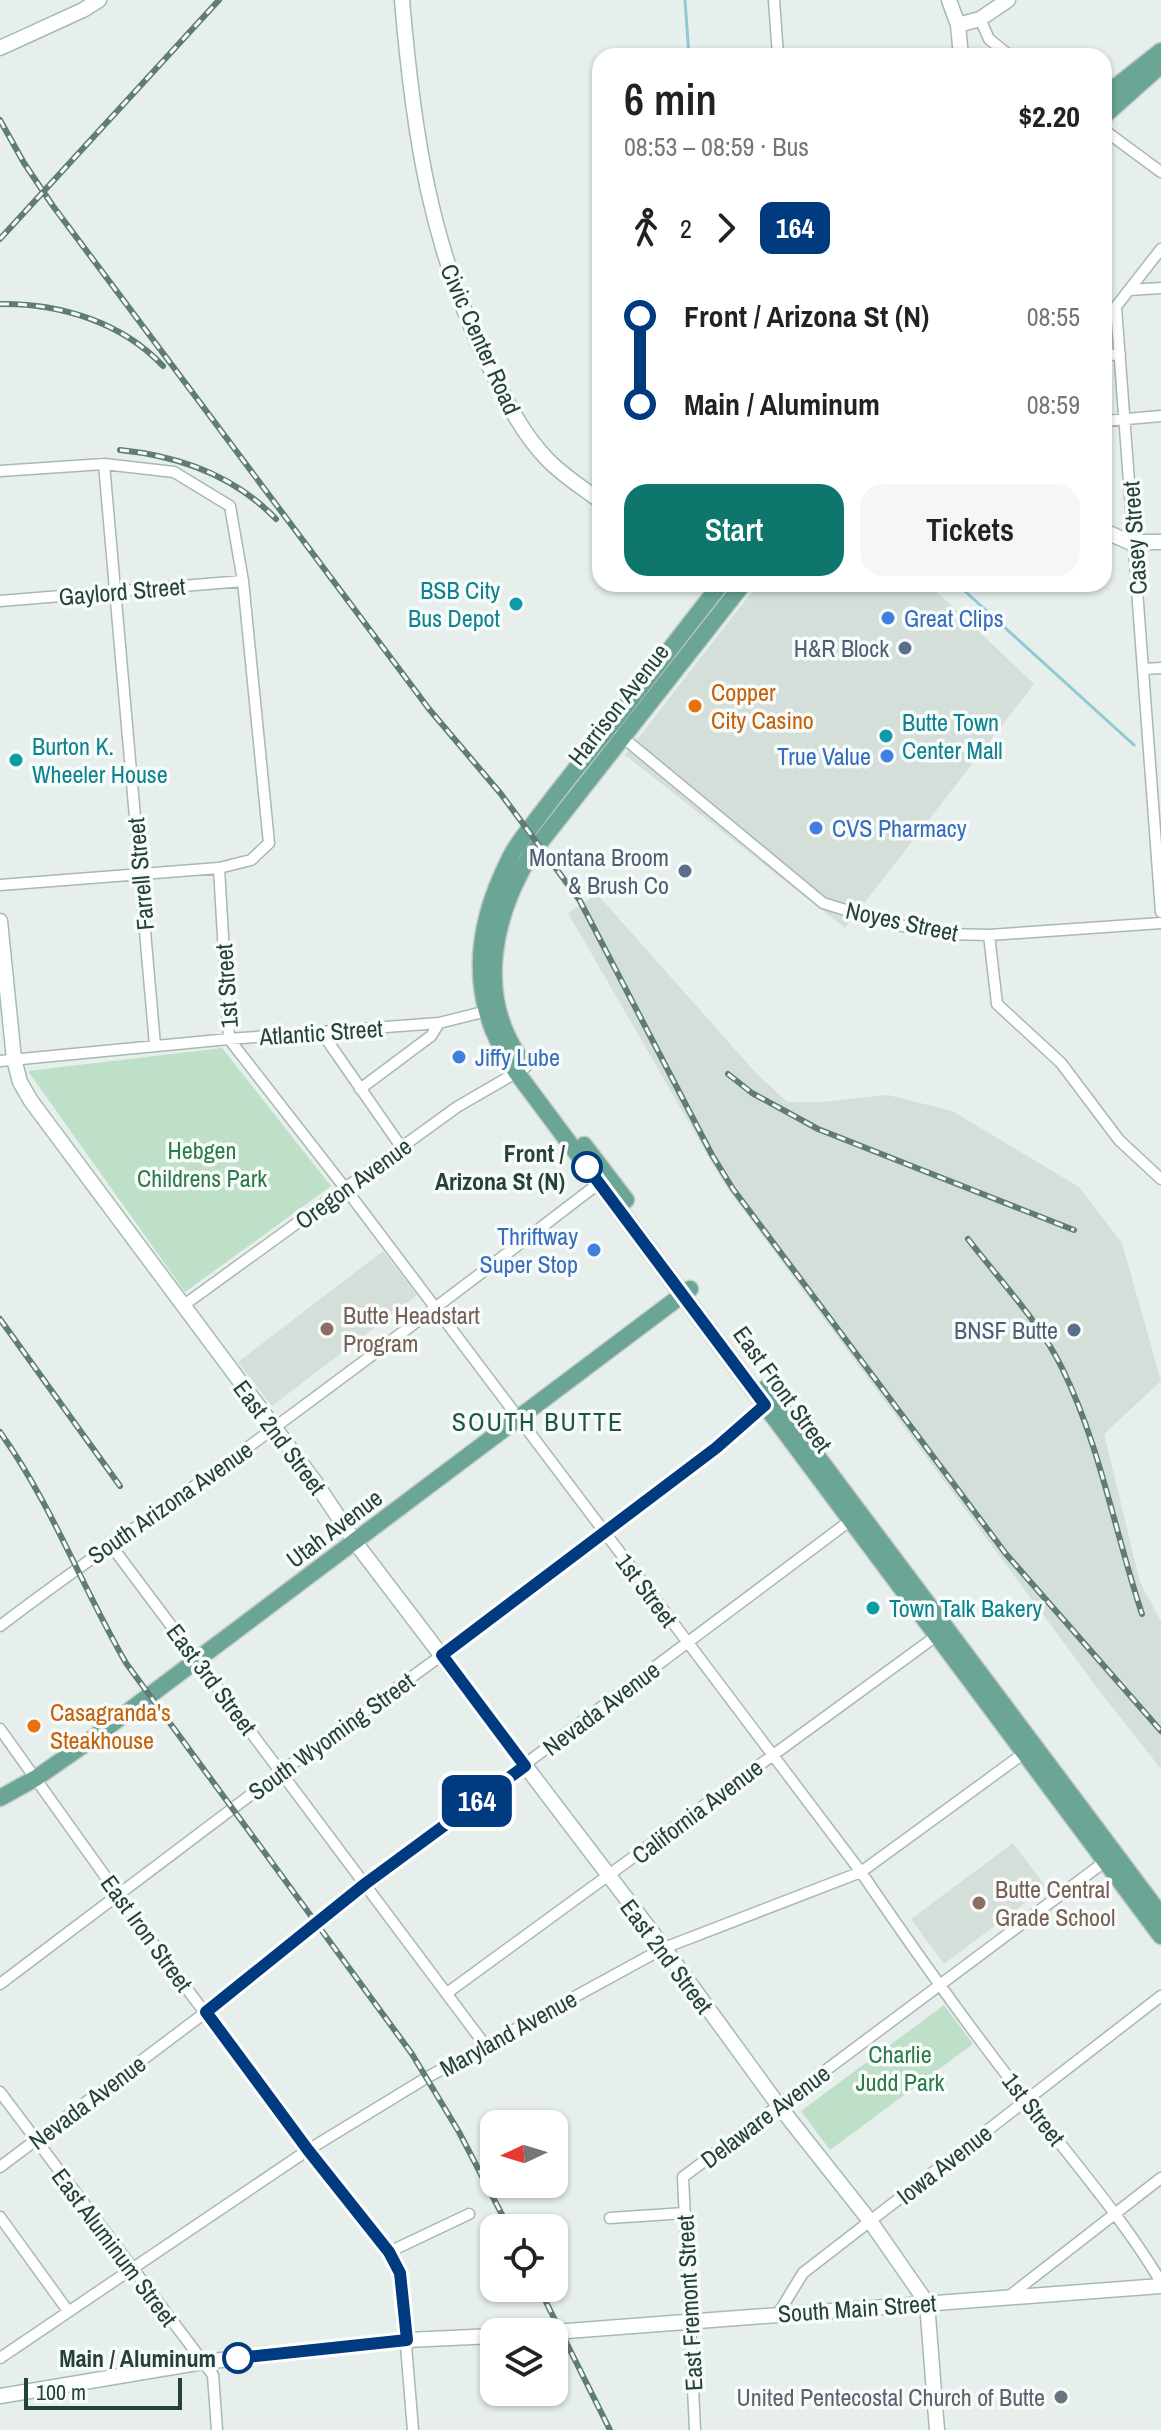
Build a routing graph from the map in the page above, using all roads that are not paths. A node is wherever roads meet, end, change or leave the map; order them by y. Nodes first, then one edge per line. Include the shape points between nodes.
1 (99, 0) edge
2 (402, 0) edge
3 (774, 0) edge
4 (949, 0) edge
5 (1008, 0) edge
6 (980, 19) junction
7 (958, 25) junction
8 (7, 45) edge
9 (777, 48) edge
10 (960, 48) edge
11 (1000, 48) edge
12 (1161, 51) edge
13 (1161, 65) edge
14 (1112, 90) edge
15 (1112, 109) edge
16 (1112, 136) edge
17 (1161, 172) edge
18 (1161, 249) edge
19 (1161, 288) edge
20 (1129, 290) junction
21 (1116, 307) junction
22 (1112, 312) edge
23 (1112, 354) edge
24 (1120, 354) junction
25 (1161, 416) edge
26 (1125, 419) junction
27 (1112, 420) edge
28 (104, 464) junction
29 (0, 471) edge
30 (592, 495) edge
31 (1112, 535) edge
32 (1161, 542) edge
33 (1135, 543) junction
34 (243, 581) junction
35 (115, 591) junction
36 (710, 592) edge
37 (721, 592) edge
38 (737, 592) edge
39 (0, 601) edge
40 (730, 601) junction
41 (1161, 668) edge
42 (1145, 669) junction
43 (610, 726) junction
44 (624, 738) junction
45 (570, 775) junction
46 (524, 837) joint
47 (544, 837) junction
48 (531, 854) joint
49 (219, 868) junction
50 (140, 873) junction
51 (0, 885) edge
52 (1161, 912) edge
53 (0, 921) edge
54 (1161, 923) edge
55 (989, 935) junction
56 (491, 1010) junction
57 (439, 1023) junction
58 (322, 1033) junction
59 (229, 1039) junction
60 (155, 1045) junction
61 (7, 1060) edge
62 (522, 1070) junction
63 (360, 1089) junction
64 (402, 1148) junction
65 (1161, 1179) edge
66 (604, 1180) junction
67 (345, 1188) junction
68 (688, 1291) junction
69 (184, 1305) junction
70 (435, 1307) junction
71 (770, 1402) junction
72 (518, 1418) junction
73 (273, 1428) junction
74 (855, 1518) junction
75 (603, 1531) junction
76 (355, 1542) junction
77 (110, 1544) junction
78 (0, 1626) edge
79 (942, 1632) junction
80 (687, 1643) junction
81 (442, 1655) junction
82 (196, 1660) junction
83 (0, 1729) edge
84 (1029, 1749) junction
85 (771, 1756) junction
86 (525, 1766) junction
87 (281, 1772) junction
88 (36, 1778) junction
89 (0, 1798) edge
90 (1110, 1858) junction
91 (861, 1872) junction
92 (608, 1877) junction
93 (365, 1884) junction
94 (118, 1895) junction
95 (1161, 1915) edge
96 (1161, 1936) edge
97 (664, 1948) junction
98 (0, 1984) edge
99 (940, 1987) junction
100 (447, 1993) junction
101 (1161, 1996) edge
102 (206, 2012) junction
103 (485, 2045) junction
104 (0, 2092) edge
105 (1026, 2100) junction
106 (779, 2106) junction
107 (36, 2142) junction
108 (308, 2150) junction
109 (0, 2167) edge
110 (683, 2177) joint
111 (1161, 2178) edge
112 (685, 2213) junction
113 (1116, 2213) junction
114 (469, 2214) dead end
115 (0, 2217) edge
116 (610, 2218) dead end
117 (870, 2221) junction
118 (389, 2252) junction
119 (132, 2269) junction
120 (1161, 2284) edge
121 (1007, 2298) junction
122 (927, 2303) junction
123 (68, 2311) junction
124 (778, 2314) junction
125 (690, 2321) junction
126 (568, 2331) edge
127 (480, 2337) edge
128 (407, 2340) junction
129 (0, 2358) edge
130 (203, 2362) junction
131 (0, 2396) edge
132 (217, 2430) edge
133 (413, 2430) edge
134 (695, 2430) edge
135 (937, 2430) edge

1 - 8 street
2 - 30 street, Civic Center Road via 417,141 444,257 473,334 516,420 548,461
3 - 9 street
4 - 7 street
5 - 6 street
6 - 7 street
6 - 11 street via 989,39
7 - 10 street
12 - 14 main road
13 - 15 main road
16 - 17 street
18 - 20 street
19 - 20 street
20 - 21 street
21 - 22 street
21 - 24 street, Casey Street
23 - 24 street
24 - 26 street, Casey Street
25 - 26 street
26 - 27 street
26 - 33 street, Casey Street
28 - 29 street
28 - 34 street via 174,472 230,506
28 - 35 street, Farrell Street
31 - 33 street
32 - 33 street
33 - 42 street, Casey Street
34 - 35 street, Gaylord Street
34 - 49 street via 269,843 251,860
35 - 39 street, Gaylord Street
35 - 50 street, Farrell Street
36 - 43 main road, Harrison Avenue
37 - 40 street
38 - 40 main road, Harrison Avenue
40 - 44 main road, Harrison Avenue
41 - 42 street
42 - 52 street, Casey Street
43 - 44 street, Noyes Street
43 - 45 main road, Harrison Avenue
44 - 47 main road, Harrison Avenue
44 - 55 street, Noyes Street via 823,903 931,932
45 - 46 main road, Harrison Avenue
45 - 47 main road via 575,785
46 - 56 main road, East Front Street via 496,890 482,939 481,986
47 - 48 main road, Harrison Avenue
48 - 56 main road, East Front Street via 509,895 495,941
49 - 50 street
49 - 59 street, 1st Street
50 - 51 street
50 - 60 street, Farrell Street
53 - 61 street, East 2nd Street
54 - 55 street, Noyes Street
55 - 65 street via 997,1004 1061,1063 1119,1140
56 - 57 street, Atlantic Street
56 - 62 main road, East Front Street via 494,1034
57 - 58 street, Atlantic Street
57 - 63 street via 431,1036
58 - 59 street, Atlantic Street
58 - 63 street
59 - 60 street, Atlantic Street
59 - 67 street, 1st Street
60 - 61 street, Atlantic Street
61 - 69 street, East 2nd Street via 31,1101
62 - 64 street, Oregon Avenue via 457,1107
62 - 66 main road, East Front Street
63 - 64 street
64 - 67 street, Oregon Avenue
66 - 68 main road, East Front Street
66 - 70 street, South Arizona Avenue
67 - 69 street, Oregon Avenue
67 - 70 street, 1st Street
68 - 71 main road, East Front Street
68 - 72 main road, Utah Avenue
69 - 73 street, East 2nd Street
70 - 72 street, 1st Street
70 - 73 street, South Arizona Avenue
71 - 74 main road, East Front Street
71 - 75 street, South Wyoming Street
72 - 75 street, 1st Street
72 - 76 main road, Utah Avenue
73 - 76 street, East 2nd Street
73 - 77 street, South Arizona Avenue
74 - 79 main road, East Front Street
74 - 80 street, Nevada Avenue
75 - 80 street, 1st Street
75 - 81 street, South Wyoming Street
76 - 81 street, East 2nd Street
76 - 82 main road, Utah Avenue
77 - 78 street, South Arizona Avenue
77 - 82 street, East 3rd Street
79 - 84 main road, East Front Street
79 - 85 street, California Avenue
80 - 85 street, 1st Street
80 - 86 street, Nevada Avenue
81 - 86 street, East 2nd Street
81 - 87 street, South Wyoming Street
82 - 87 street, East 3rd Street
82 - 88 main road, Utah Avenue
83 - 88 street, East Iron Street
84 - 90 main road, East Front Street
84 - 91 street, Maryland Avenue
85 - 91 street, 1st Street
85 - 92 street, California Avenue
86 - 92 street, East 2nd Street
86 - 93 street, Nevada Avenue
87 - 93 street, East 3rd Street
87 - 94 street, South Wyoming Street
88 - 89 main road, Utah Avenue
88 - 94 street, East Iron Street
90 - 95 main road, East Front Street
90 - 96 main road, East Front Street
90 - 99 street, Delaware Avenue
91 - 97 street, Maryland Avenue
91 - 99 street, 1st Street
92 - 97 street, East 2nd Street
92 - 100 street, California Avenue
93 - 100 street, East 3rd Street
93 - 102 street, Nevada Avenue
94 - 98 street, South Wyoming Street
94 - 102 street, East Iron Street
97 - 103 street, Maryland Avenue
97 - 106 street, East 2nd Street
99 - 105 street, 1st Street
99 - 106 street, Delaware Avenue
100 - 103 street, East 3rd Street
101 - 105 street, Iowa Avenue
102 - 107 street, Nevada Avenue
102 - 108 street, East Iron Street
103 - 108 street, Maryland Avenue
104 - 107 street, East Aluminum Street
105 - 113 street, 1st Street
105 - 117 street, Iowa Avenue
106 - 110 street, Delaware Avenue
106 - 117 street, East 2nd Street
107 - 109 street, Nevada Avenue
107 - 119 street, East Aluminum Street
108 - 118 street, East Iron Street
108 - 119 street, Maryland Avenue
110 - 112 street, East Fremont Street
111 - 113 street
112 - 116 street
112 - 125 street, East Fremont Street
113 - 120 street, 1st Street
113 - 121 street
114 - 118 street
115 - 123 street
117 - 122 street, East 2nd Street
117 - 124 street, Iowa Avenue via 803,2273
118 - 128 street, East Iron Street via 400,2273
119 - 123 street, Maryland Avenue
119 - 130 street, East Aluminum Street
120 - 121 street, South Main Street
121 - 122 street, South Main Street
122 - 124 street, South Main Street
122 - 135 street
123 - 129 street, Maryland Avenue
124 - 125 street, South Main Street
125 - 126 street, South Main Street
125 - 134 street, East Fremont Street
127 - 128 street
128 - 130 street
128 - 133 street, East Iron Street
130 - 131 street
130 - 132 street, East Aluminum Street via 213,2375

